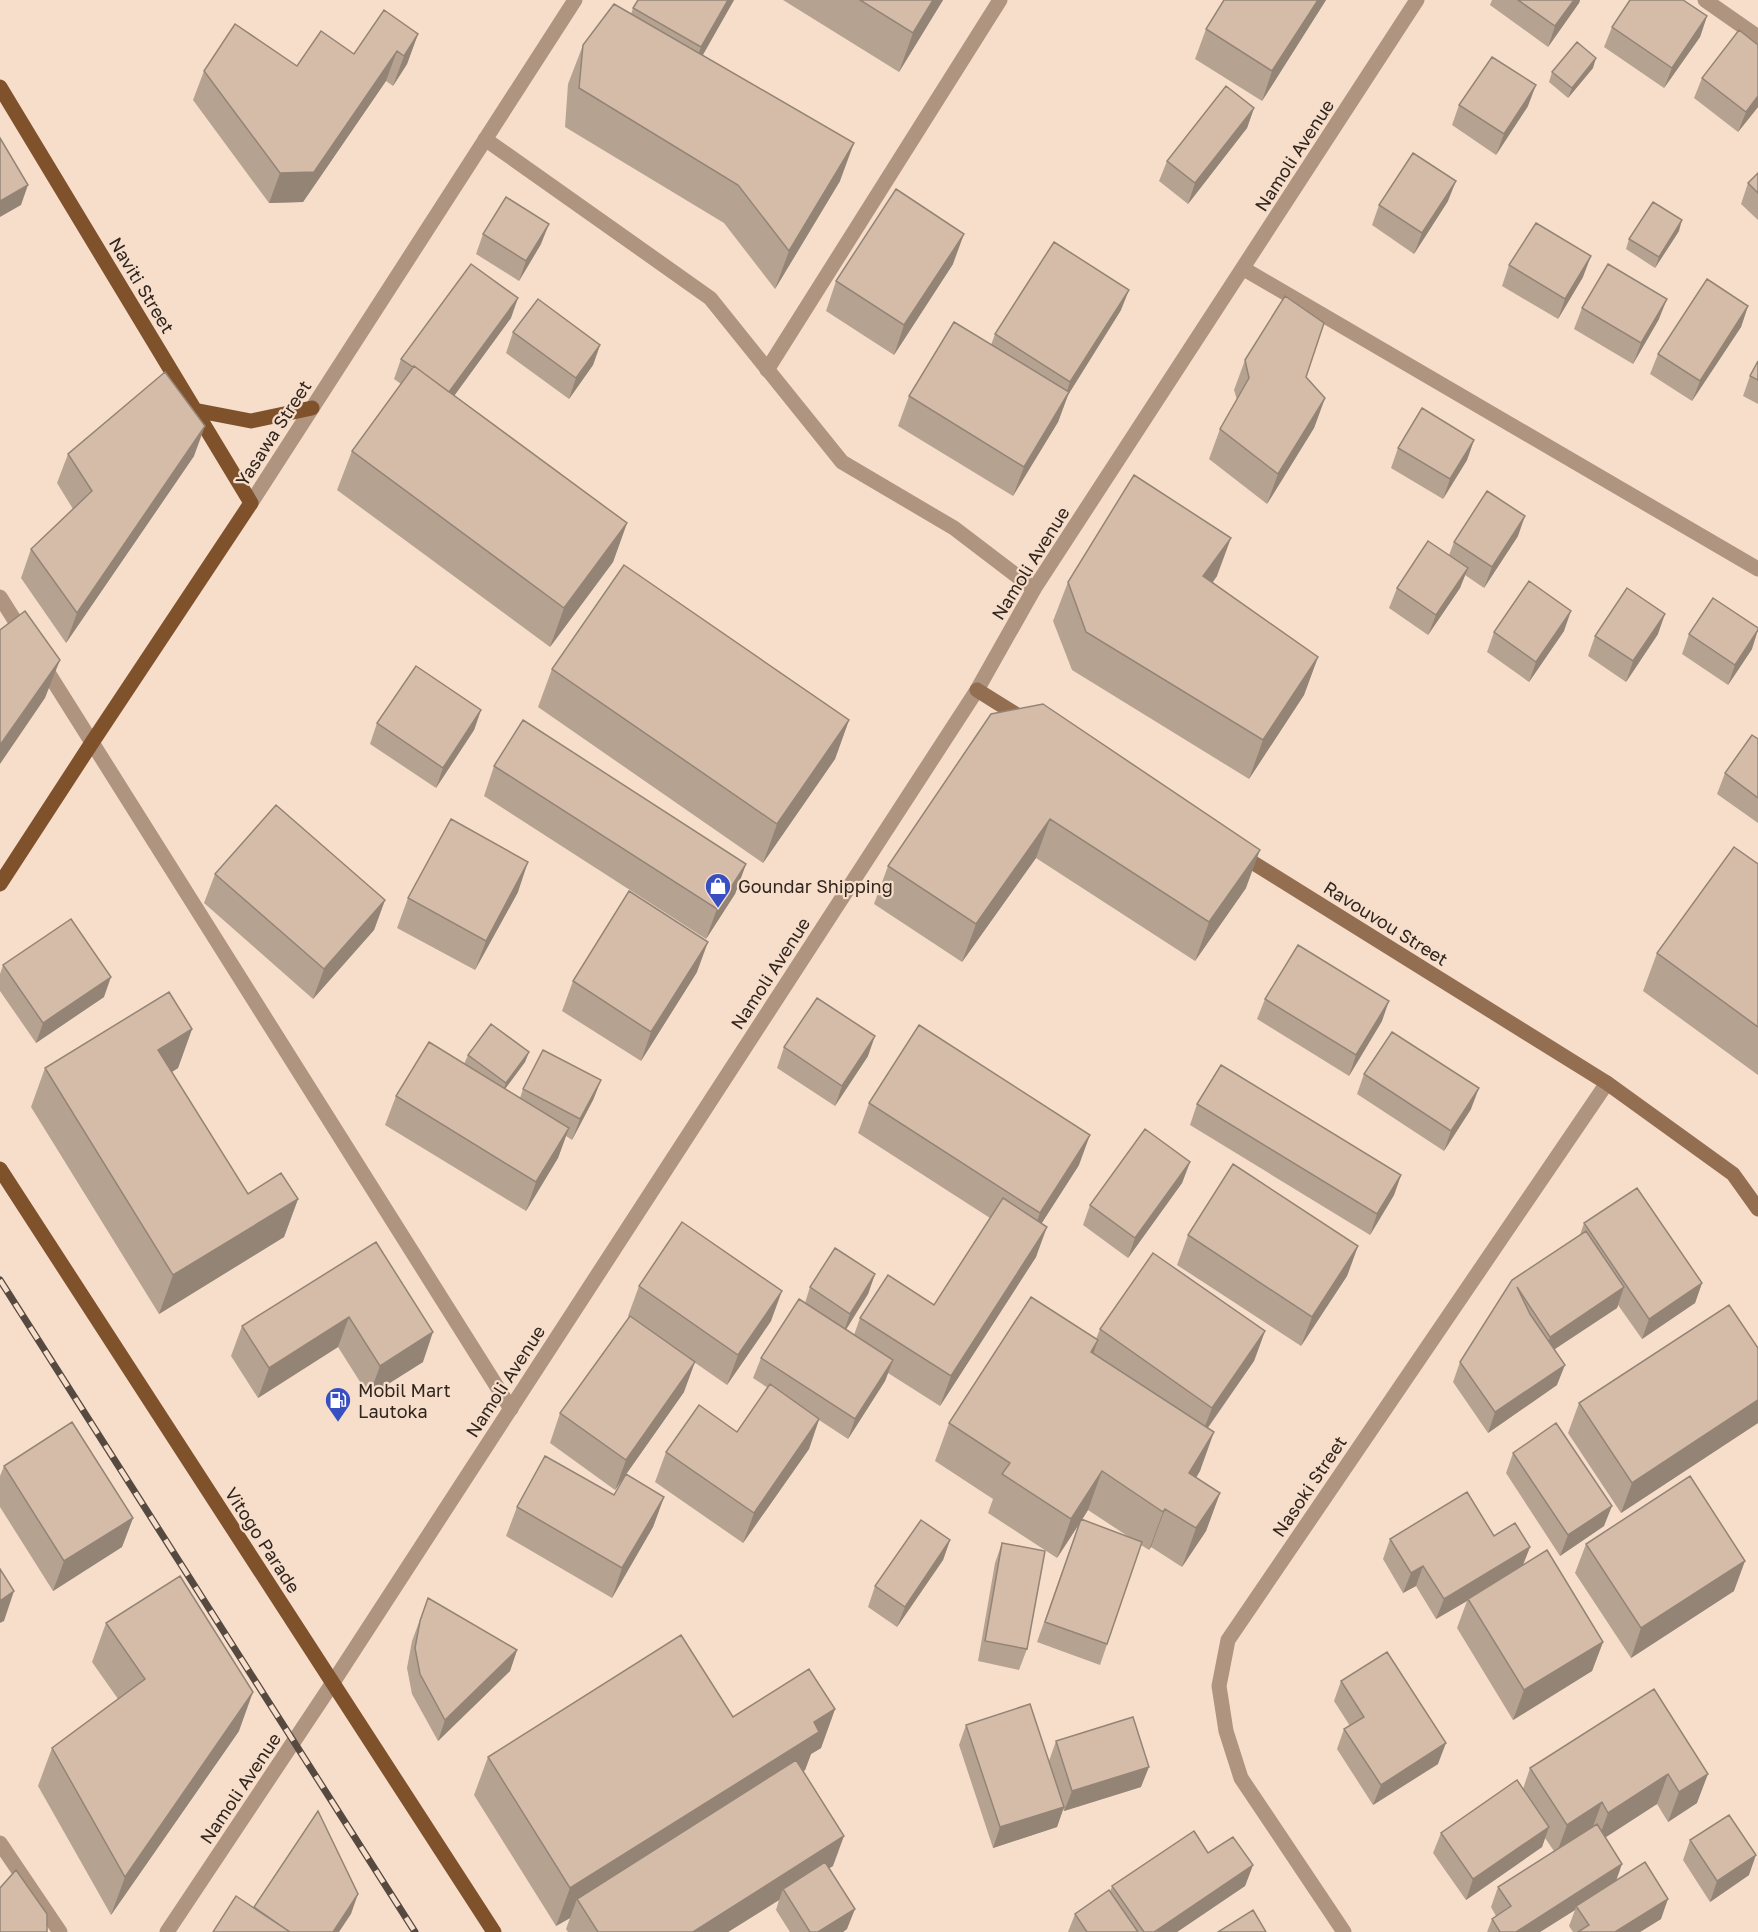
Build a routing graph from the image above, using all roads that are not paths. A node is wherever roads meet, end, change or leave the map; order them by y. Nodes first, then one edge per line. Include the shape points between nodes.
1 (574, 0) edge
2 (1000, 0) edge
3 (1417, 0) edge
4 (1705, 0) edge
5 (1758, 37) edge
6 (0, 87) edge
7 (485, 139) junction
8 (1244, 270) junction
9 (767, 370) junction
10 (312, 408) junction
11 (194, 410) junction
12 (251, 503) junction
13 (1758, 569) edge
14 (1034, 589) junction
15 (0, 597) edge
16 (977, 690) junction
17 (1038, 728) edge
18 (93, 741) junction
19 (1231, 848) edge
20 (0, 884) edge
21 (1606, 1083) junction
22 (0, 1169) edge
23 (1758, 1209) edge
24 (511, 1408) junction
25 (332, 1684) junction
26 (0, 1843) edge
27 (60, 1932) edge
28 (167, 1932) edge
29 (494, 1932) edge
30 (1344, 1932) edge

1 - 7 street, Yasawa Street
2 - 9 street
3 - 8 street, Namoli Avenue
4 - 5 street
6 - 11 main road, Naviti Street
7 - 9 street via 710,298
7 - 10 street, Yasawa Street
8 - 13 street
8 - 14 street, Namoli Avenue
9 - 14 street via 842,462 954,528
10 - 11 main road via 251,422
10 - 12 street, Yasawa Street
11 - 12 main road, Naviti Street
12 - 18 main road, Yasawa Street
14 - 16 street, Namoli Avenue
15 - 18 street
16 - 17 main road
16 - 24 street, Namoli Avenue
18 - 20 main road, Yasawa Street
18 - 24 street
19 - 21 main road, Ravouvou Street
21 - 23 main road, Ravouvou Street via 1733,1174
21 - 30 street, Nasoki Street via 1228,1640 1219,1686 1226,1731 1241,1778
22 - 25 main road, Vitogo Parade
24 - 25 street, Namoli Avenue
25 - 28 street, Namoli Avenue
25 - 29 main road, Vitogo Parade
26 - 27 street

